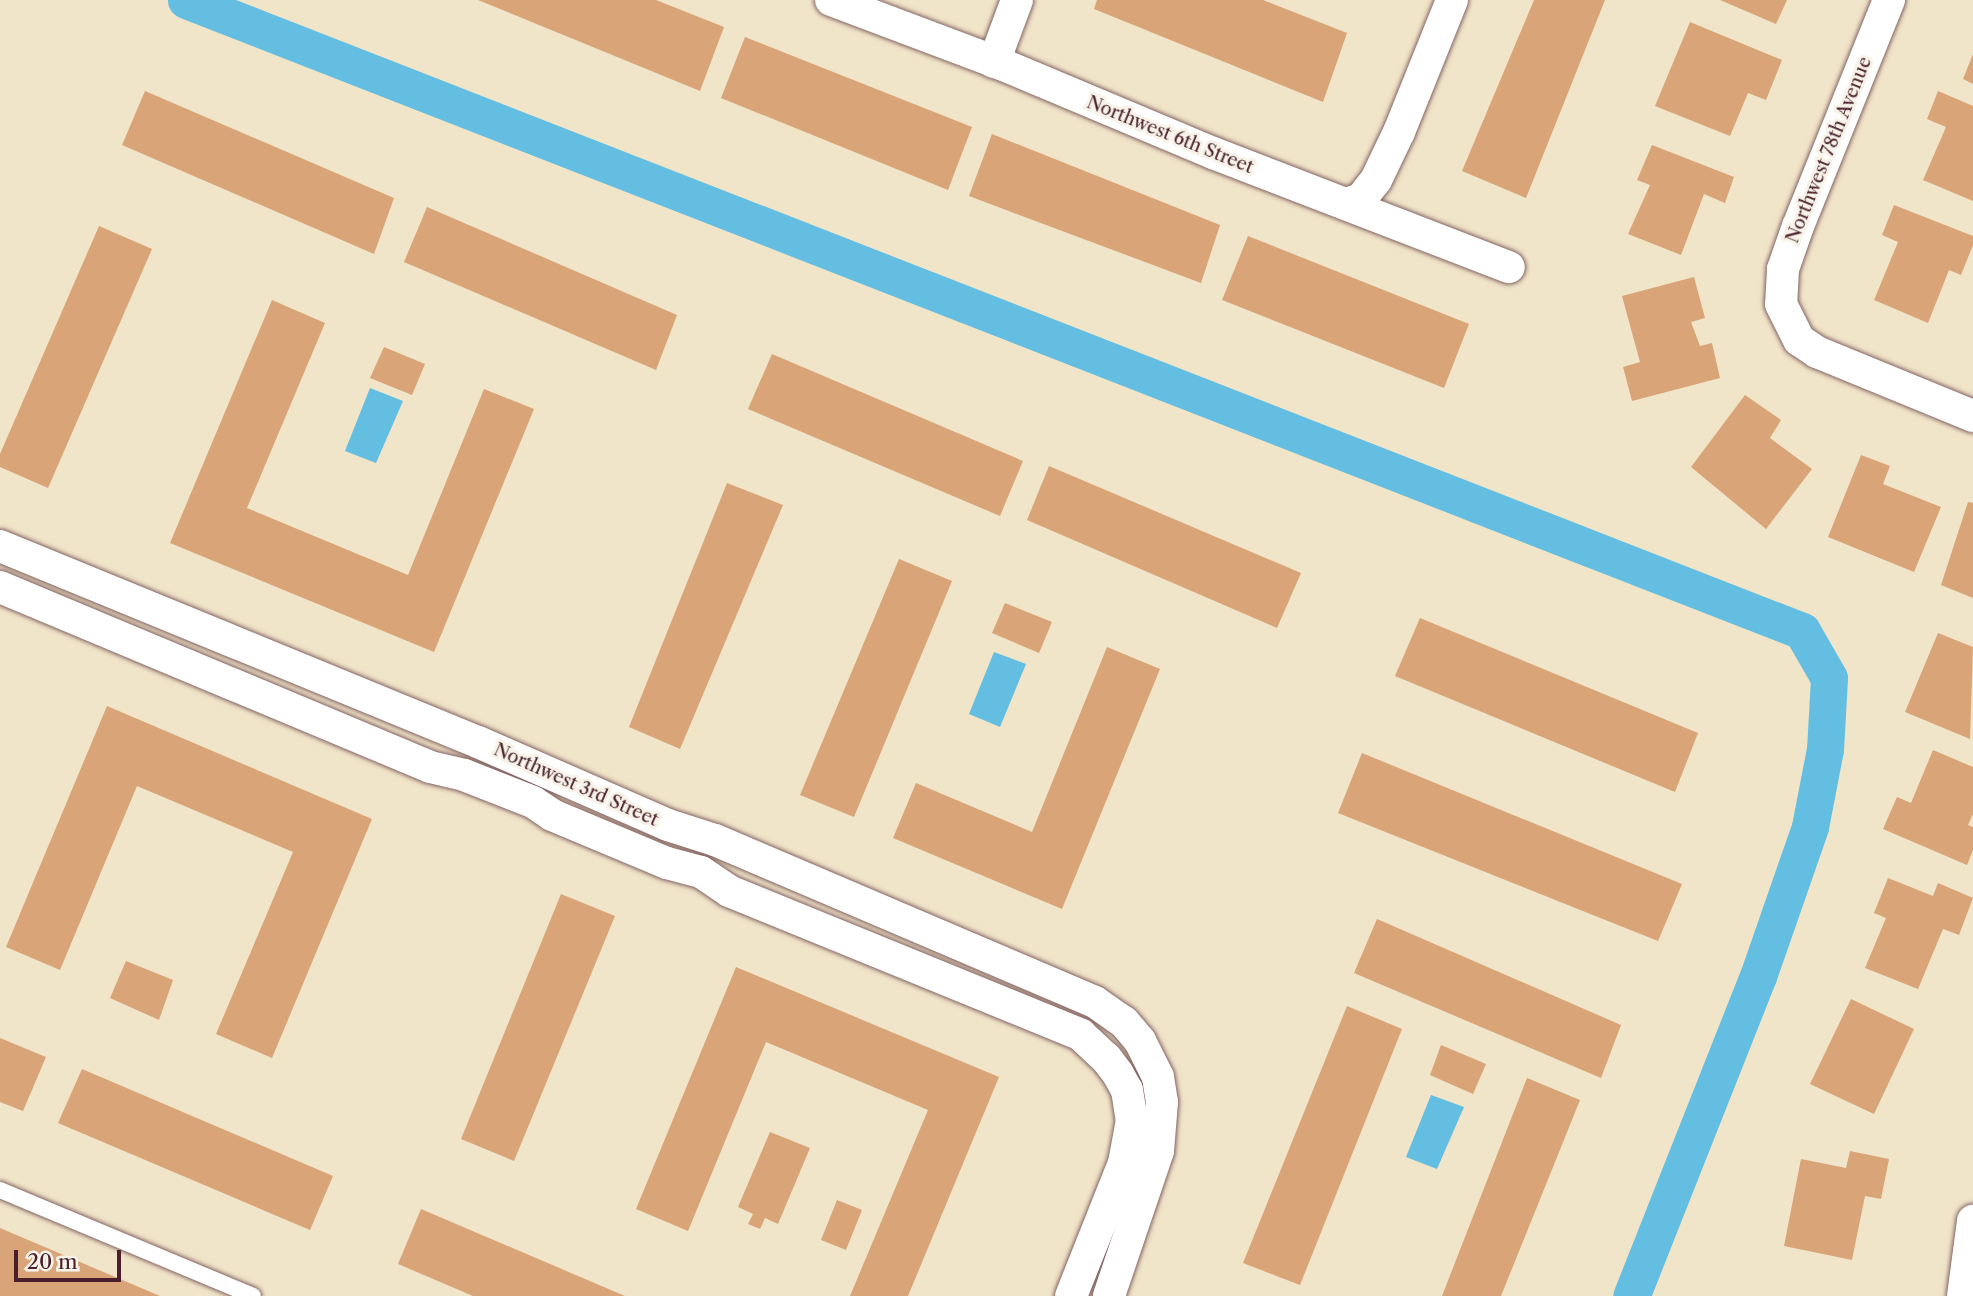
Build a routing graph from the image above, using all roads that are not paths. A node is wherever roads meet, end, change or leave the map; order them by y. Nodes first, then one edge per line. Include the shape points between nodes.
1 (831, 0) edge
2 (1017, 0) edge
3 (1452, 0) edge
4 (1889, 0) edge
5 (994, 62) junction
6 (1346, 204) junction
7 (1509, 267) dead end
8 (1973, 416) edge
9 (0, 546) edge
10 (0, 587) edge
11 (0, 1190) edge
12 (1973, 1221) edge
13 (253, 1296) edge
14 (1071, 1296) edge
15 (1109, 1296) edge
16 (1963, 1296) edge

1 - 5 street, Northwest 6th Street
2 - 5 street
3 - 6 street via 1376,180 1361,199
4 - 8 street, Northwest 78th Avenue via 1798,226 1783,269 1781,304 1799,340 1817,352
5 - 6 street, Northwest 6th Street
6 - 7 street, Northwest 6th Street
9 - 15 street, Northwest 3rd Street via 668,825 715,840 1095,1002 1124,1021 1158,1077 1162,1102 1158,1151
10 - 14 street, Northwest 3rd Street via 430,768 464,775 533,802 552,816 667,863 701,872 729,891 1081,1035 1118,1074 1127,1090 1132,1120 1124,1163
11 - 13 lane
12 - 16 street

